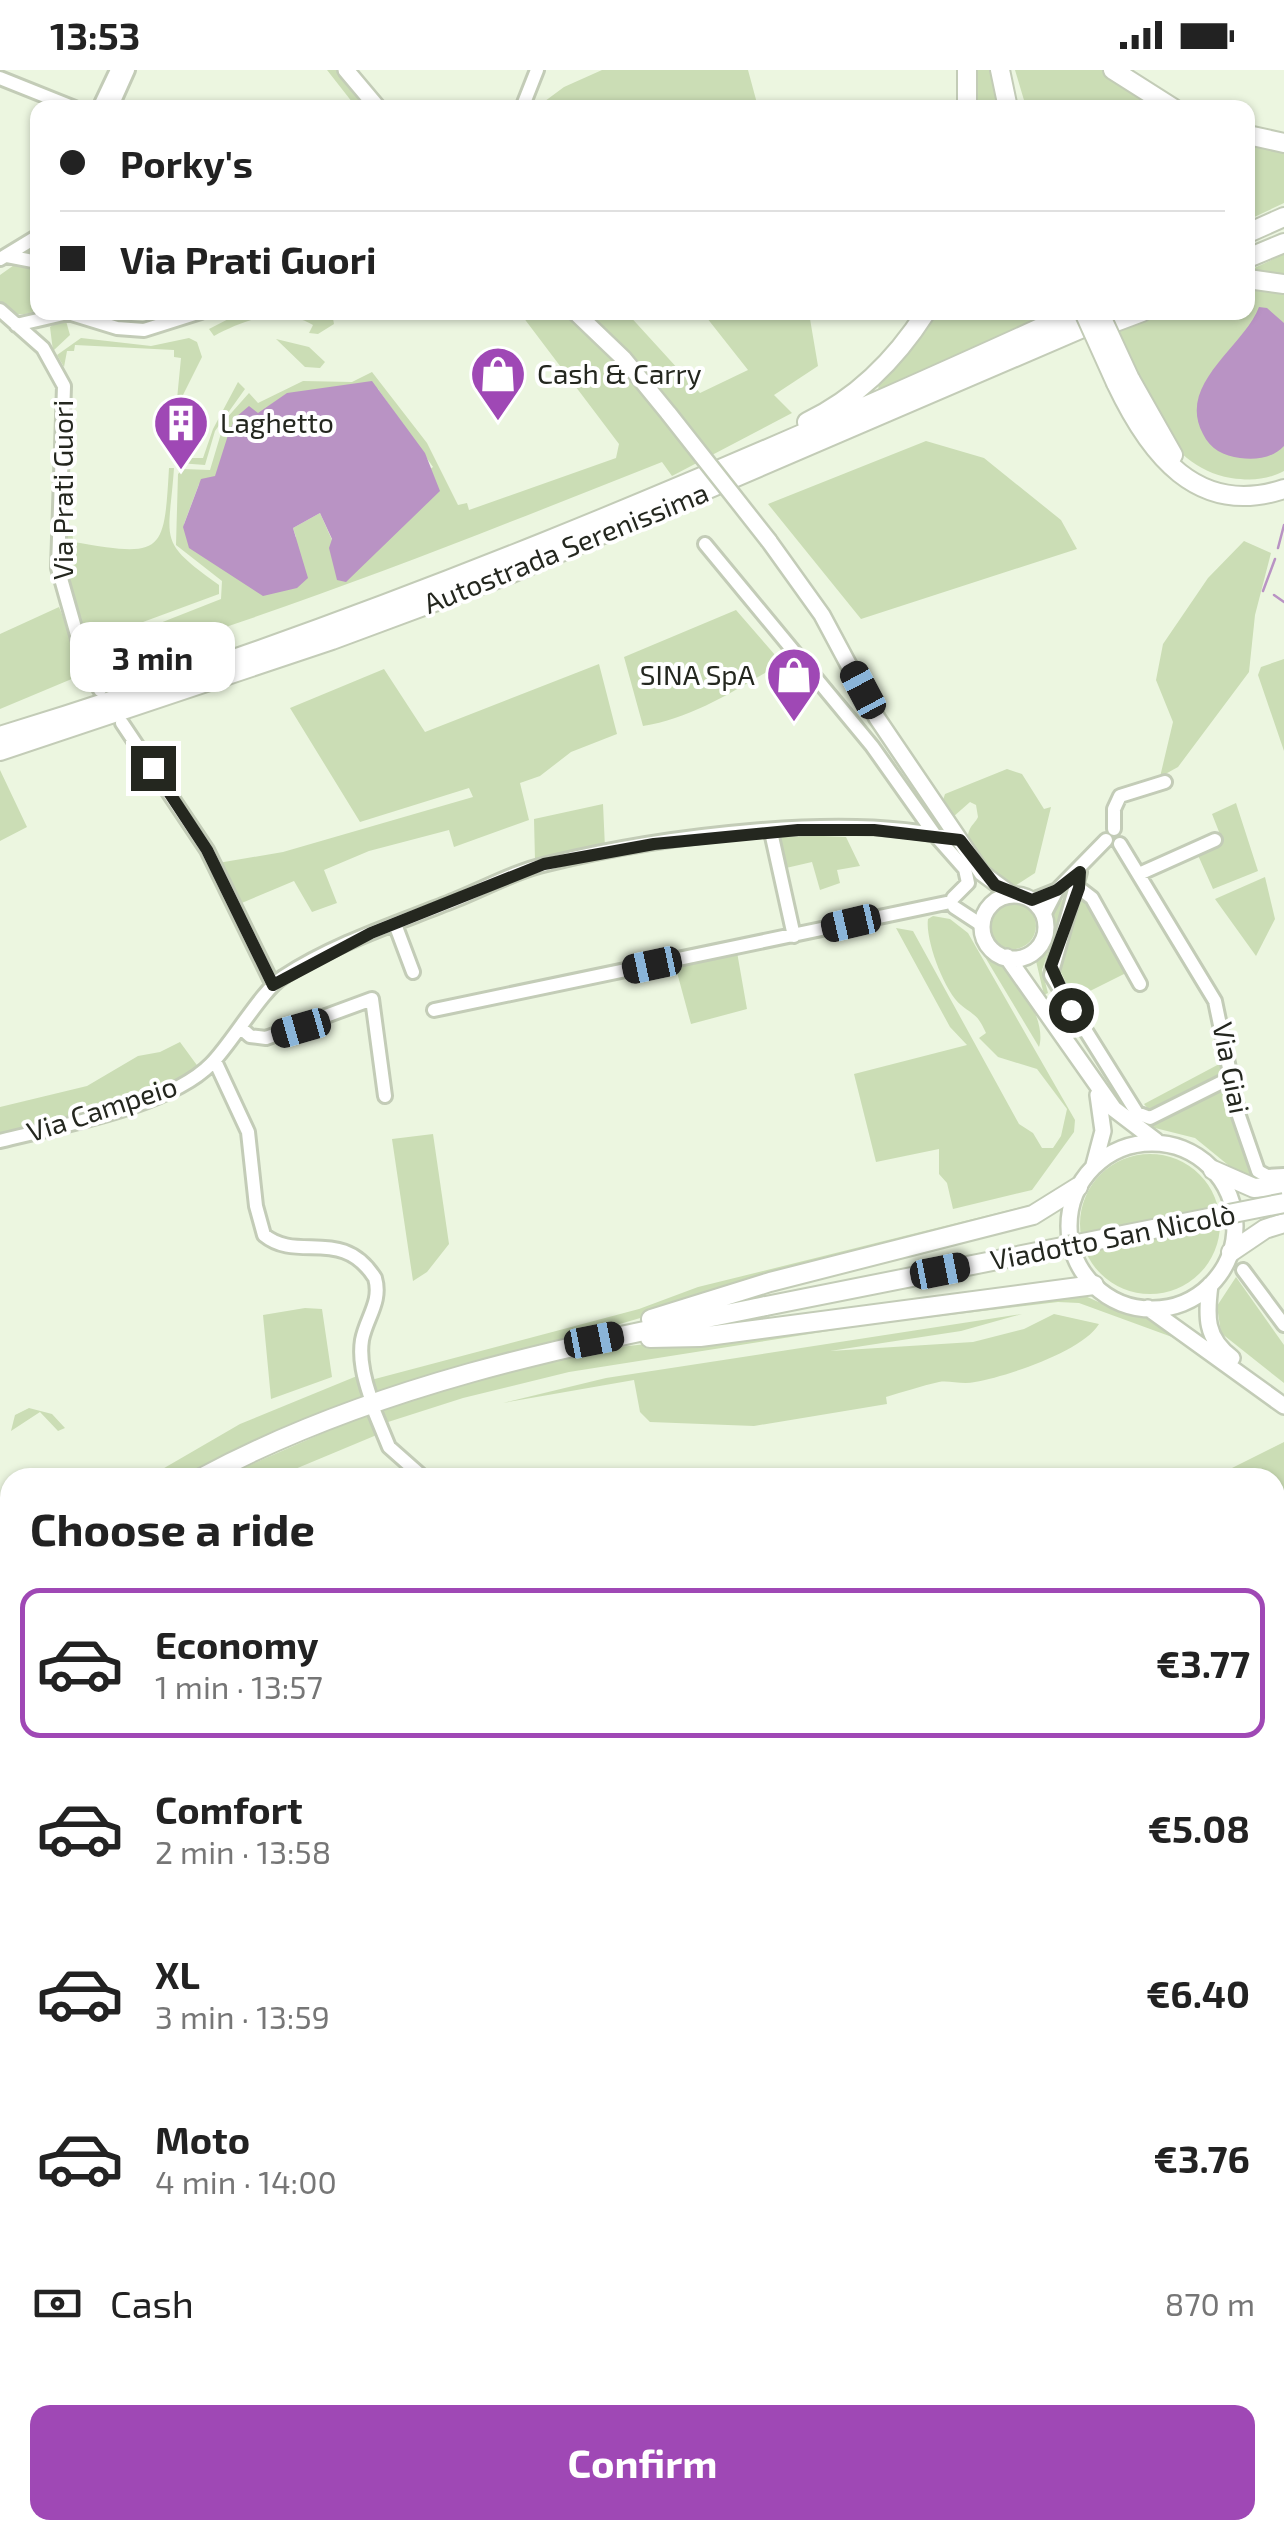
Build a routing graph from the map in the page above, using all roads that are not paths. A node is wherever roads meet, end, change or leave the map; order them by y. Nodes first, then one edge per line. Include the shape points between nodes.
1 (117, 70) edge
2 (128, 70) edge
3 (346, 70) edge
4 (537, 70) edge
5 (967, 70) edge
6 (1000, 70) edge
7 (1009, 70) edge
8 (1113, 70) edge
9 (0, 78) edge
10 (55, 100) edge
11 (103, 100) edge
12 (115, 100) edge
13 (371, 100) edge
14 (525, 100) edge
15 (967, 100) edge
16 (1006, 100) edge
17 (1015, 100) edge
18 (1160, 100) edge
19 (1255, 137) edge
20 (1284, 143) edge
21 (1284, 216) edge
22 (1255, 230) edge
23 (30, 241) edge
24 (1284, 243) edge
25 (1255, 255) edge
26 (2, 257) edge
27 (30, 261) edge
28 (1255, 280) edge
29 (1284, 284) edge
30 (0, 310) edge
31 (32, 320) edge
32 (46, 320) edge
33 (91, 320) edge
34 (126, 320) edge
35 (151, 320) edge
36 (176, 320) edge
37 (583, 320) edge
38 (920, 320) edge
39 (1056, 320) edge
40 (1089, 320) edge
41 (1101, 320) edge
42 (1103, 320) edge
43 (1119, 320) edge
44 (0, 322) edge
45 (18, 325) junction
46 (43, 348) junction
47 (1029, 351) junction
48 (1123, 381) junction
49 (1284, 479) edge
50 (1284, 489) edge
51 (630, 510) junction
52 (706, 544) dead end
53 (100, 690) dead end
54 (122, 723) dead end
55 (0, 736) edge
56 (0, 752) edge
57 (1164, 782) dead end
58 (772, 832) junction
59 (947, 834) junction
60 (1114, 838) junction
61 (1215, 840) dead end
62 (1080, 872) junction
63 (982, 873) junction
64 (1139, 874) junction
65 (1079, 888) junction
66 (1057, 890) junction
67 (1012, 895) junction
68 (1032, 900) junction
69 (951, 903) junction
70 (988, 909) junction
71 (1044, 914) junction
72 (395, 924) junction
73 (983, 926) junction
74 (794, 936) junction
75 (1032, 954) junction
76 (1007, 958) junction
77 (413, 972) dead end
78 (1140, 984) dead end
79 (273, 985) junction
80 (1035, 998) junction
81 (434, 1010) dead end
82 (241, 1028) junction
83 (215, 1061) junction
84 (1230, 1078) junction
85 (1095, 1086) junction
86 (385, 1096) dead end
87 (0, 1141) edge
88 (1160, 1143) junction
89 (1094, 1166) junction
90 (1213, 1170) junction
91 (1284, 1175) edge
92 (1284, 1186) edge
93 (1078, 1187) junction
94 (1284, 1204) edge
95 (1284, 1223) edge
96 (1230, 1252) junction
97 (1243, 1270) dead end
98 (1094, 1285) junction
99 (1210, 1285) junction
100 (1148, 1308) junction
101 (1284, 1325) edge
102 (594, 1340) junction
103 (370, 1396) dead end
104 (1281, 1400) edge
105 (375, 1412) dead end
106 (224, 1468) edge
107 (413, 1468) edge

1 - 11 street
2 - 12 street
3 - 13 main road
4 - 14 street
5 - 15 highway
6 - 16 highway
7 - 17 highway
8 - 18 highway
9 - 10 street
19 - 20 highway
21 - 22 highway
23 - 26 street
24 - 25 highway
26 - 27 street
28 - 29 highway
30 - 45 street
31 - 45 street
32 - 46 street
33 - 36 street via 144,330
34 - 35 street
37 - 59 main road, bridge via 669,414 822,615
38 - 51 highway via 887,365 831,409
39 - 51 highway, Autostrada Serenissima
40 - 48 highway, bridge
41 - 47 highway, Autostrada Serenissima
42 - 48 highway, bridge
43 - 47 highway
44 - 45 street
45 - 46 street
46 - 53 street, Via Prati Guori via 64,386 61,590
47 - 56 highway, Autostrada Serenissima via 510,574
48 - 49 highway via 1170,453 1204,477 1239,486
48 - 50 highway via 1141,433 1176,472 1239,496
51 - 55 highway, Autostrada Serenissima via 326,628
52 - 59 street
54 - 79 street via 207,850
57 - 60 street via 1120,796
58 - 59 street, Via Campeio
58 - 72 street, Via Campeio via 544,864
58 - 74 street
59 - 63 main road
59 - 69 street via 968,876
60 - 62 street
60 - 64 street, Via Giai
61 - 64 street
62 - 65 street
62 - 66 street
63 - 67 main road
63 - 70 main road
64 - 84 street, Via Giai via 1216,1000
65 - 78 street via 1092,898
65 - 84 street via 1056,945 1052,975 1136,1113 1150,1118
66 - 68 street
66 - 71 street
67 - 68 main road
67 - 70 main road
68 - 71 main road
69 - 73 street
69 - 74 street
70 - 73 main road
71 - 75 main road via 1045,936
72 - 77 street
72 - 79 street, Via Campeio
73 - 76 main road via 989,945
74 - 81 street
75 - 76 main road
75 - 80 main road
76 - 80 main road
79 - 82 street, Via Campeio
80 - 85 main road
82 - 83 street, Via Campeio
82 - 86 street via 266,1038 372,999
83 - 87 street, Via Campeio via 146,1099
83 - 103 street via 248,1132 264,1235 272,1242 345,1250 375,1278 376,1299 362,1342
84 - 91 street, Via Giai via 1258,1171
85 - 88 main road via 1124,1120
85 - 89 main road via 1103,1131
88 - 89 main road via 1124,1148
88 - 90 main road via 1187,1150
89 - 93 main road
90 - 92 highway via 1254,1188
90 - 96 main road via 1234,1210
93 - 98 main road via 1070,1238 1078,1265
93 - 102 highway via 1033,1215 741,1290
94 - 102 highway, Viadotto San Nicolò, bridge
95 - 96 highway
96 - 99 main road
97 - 101 street
98 - 100 main road via 1116,1300
98 - 102 highway via 700,1337
99 - 100 main road via 1181,1303
99 - 104 main road via 1207,1318 1214,1341
100 - 104 main road
102 - 106 highway via 368,1405
105 - 107 street via 389,1446

